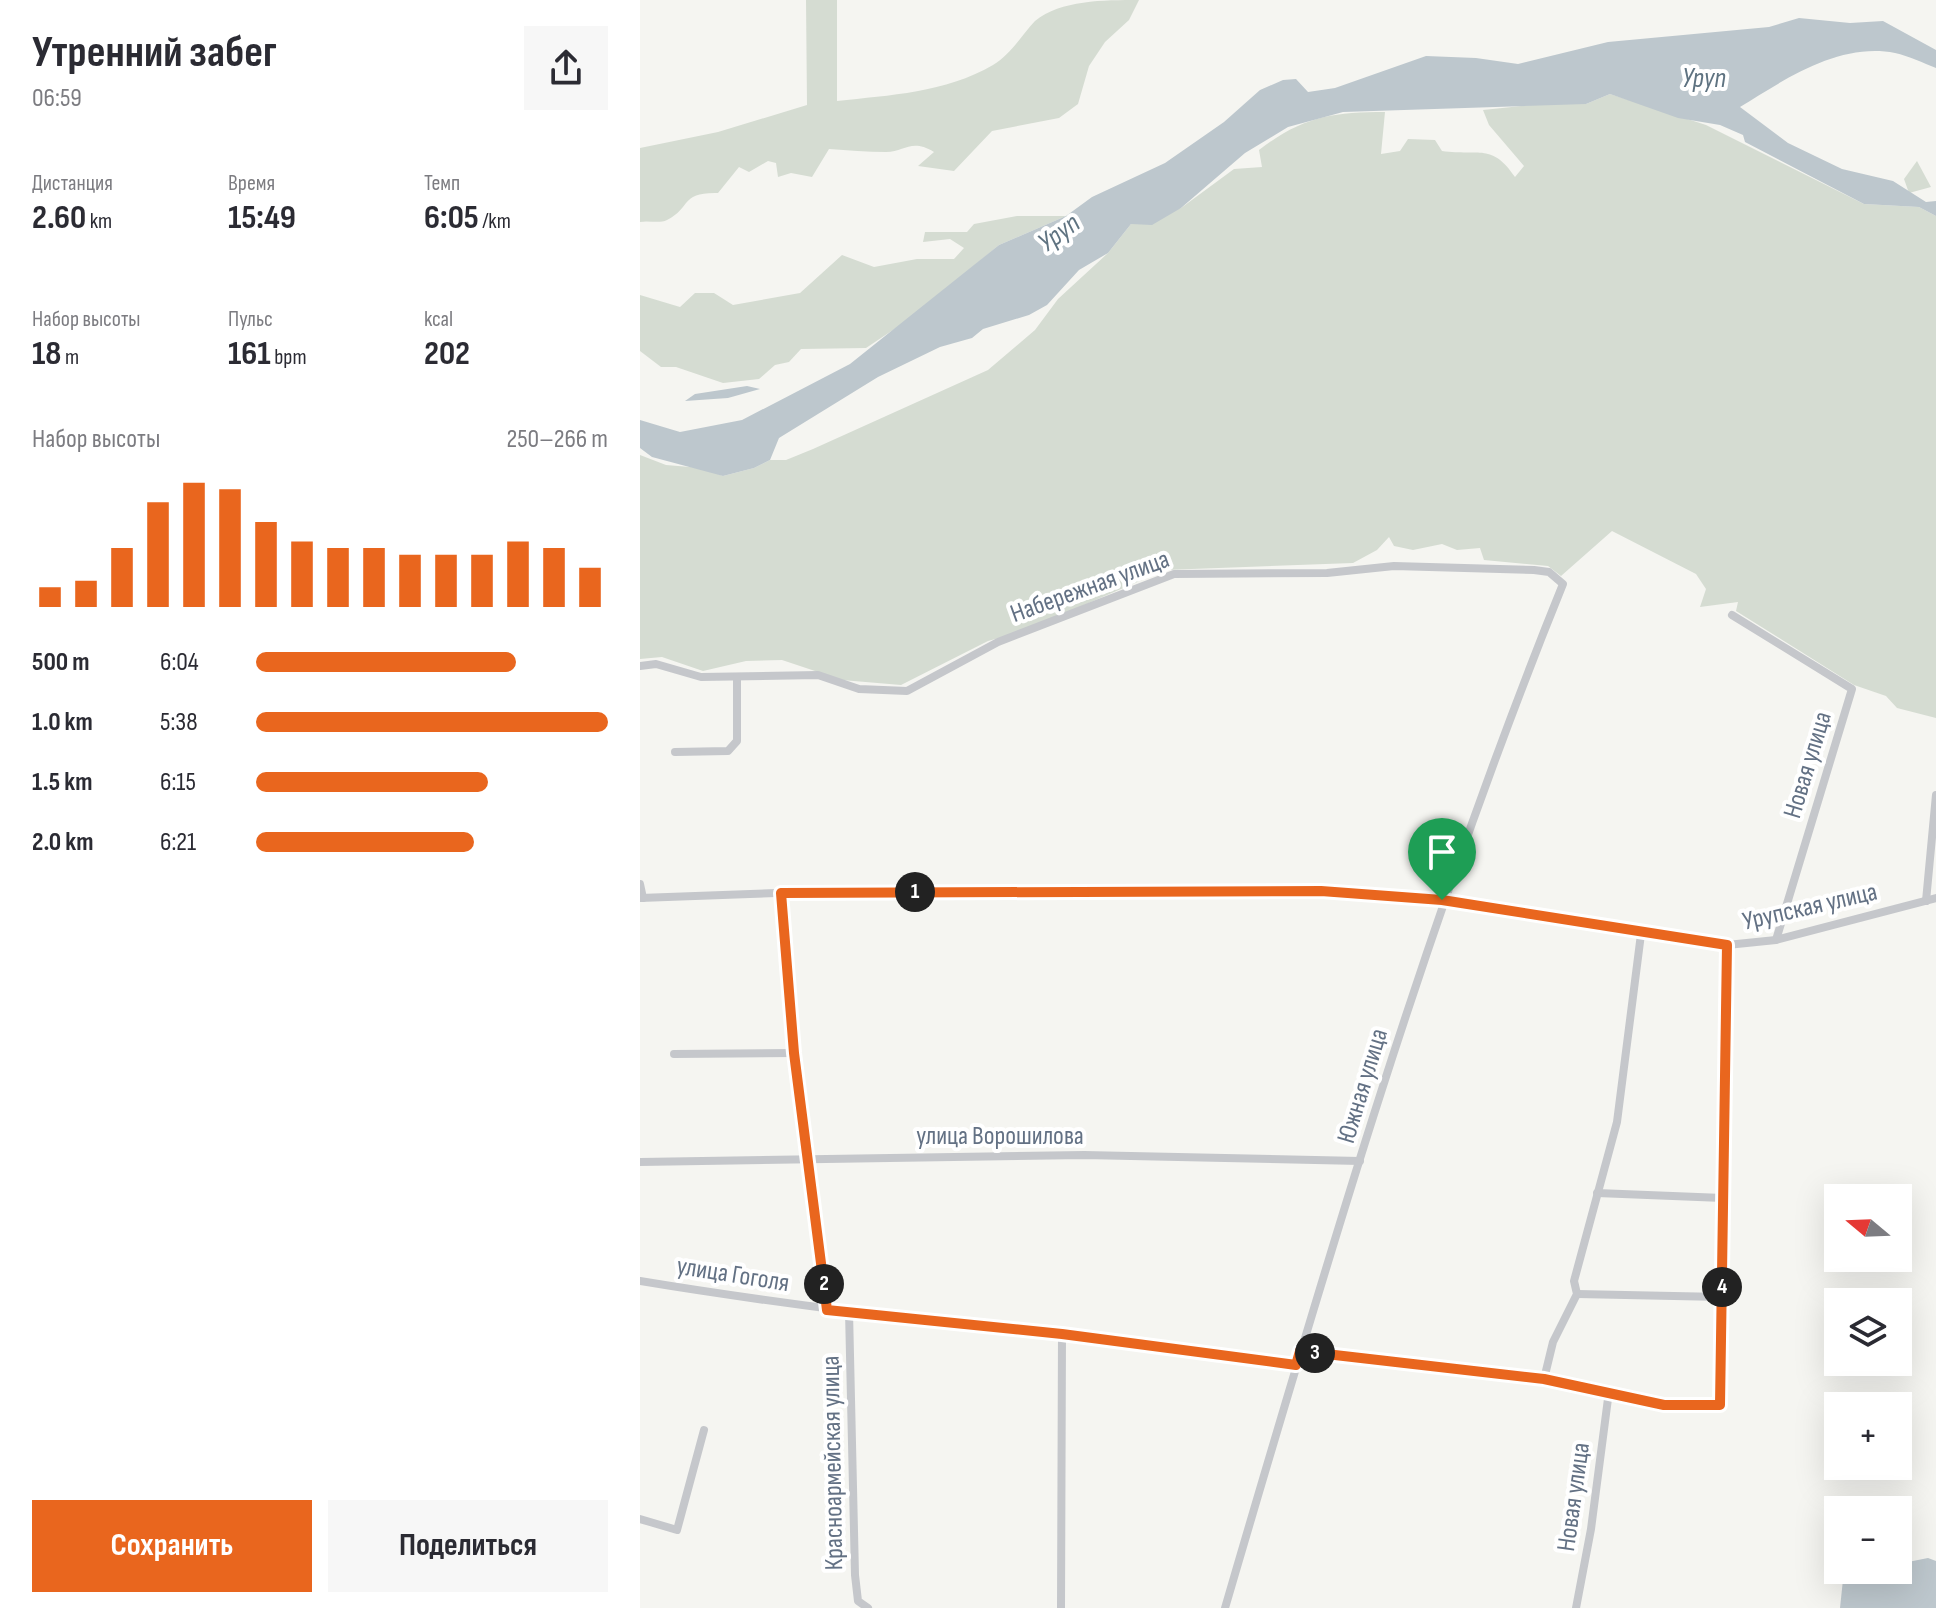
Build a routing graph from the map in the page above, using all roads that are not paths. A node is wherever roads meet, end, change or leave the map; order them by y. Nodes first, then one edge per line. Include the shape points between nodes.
1 (1563, 584) joint
2 (1732, 615) dead end
3 (640, 666) edge
4 (737, 677) junction
5 (675, 752) dead end
6 (1936, 795) edge
7 (640, 884) edge
8 (781, 893) junction
9 (642, 898) edge
10 (1936, 898) edge
11 (1442, 900) junction
12 (1926, 901) junction
13 (1641, 934) junction
14 (1776, 940) junction
15 (1727, 945) junction
16 (794, 1053) junction
17 (674, 1054) dead end
18 (806, 1160) junction
19 (1360, 1161) junction
20 (640, 1162) edge
21 (1597, 1193) junction
22 (1723, 1198) junction
23 (640, 1281) edge
24 (1577, 1294) junction
25 (1722, 1297) junction
26 (827, 1310) junction
27 (849, 1311) junction
28 (1062, 1334) junction
29 (1300, 1351) junction
30 (1296, 1365) junction
31 (1544, 1379) junction
32 (1609, 1391) junction
33 (704, 1430) dead end
34 (640, 1519) edge
35 (868, 1608) edge
36 (1061, 1608) edge
37 (1225, 1608) edge
38 (1576, 1608) edge

1 - 4 street, Набережная улица via 1549,572 1534,570 1394,566 1327,573 1174,574 998,642 907,691 859,689 818,675
1 - 11 street, Южная улица
2 - 14 street, Новая улица via 1852,689
3 - 4 street, Набережная улица via 656,664 701,677
4 - 5 street via 737,741 728,751
6 - 12 street
7 - 9 street
8 - 9 street, Урупская улица
8 - 11 street, Урупская улица via 1321,891
8 - 16 street
10 - 12 street, Урупская улица
11 - 13 street, Урупская улица
11 - 19 street, Южная улица
12 - 14 street, Урупская улица
13 - 15 street, Урупская улица
13 - 21 street via 1617,1122
14 - 15 street, Урупская улица
15 - 22 street
16 - 17 street
16 - 18 street
18 - 19 street, улица Ворошилова via 1084,1155
18 - 20 street, улица Ворошилова
18 - 26 street
19 - 29 street, Южная улица
21 - 22 street
21 - 24 street via 1574,1281
22 - 25 street
23 - 26 street, улица Гоголя
24 - 25 street
24 - 31 street via 1553,1342
25 - 32 street via 1720,1405 1664,1405
26 - 27 street, улица Гоголя
27 - 28 street, улица Гоголя
27 - 35 street, Красноармейская улица via 855,1575 858,1601
28 - 30 street, улица Гоголя
28 - 36 street
29 - 30 street, Южная улица
29 - 31 street
30 - 37 street, Южная улица
31 - 32 street
32 - 38 street, Новая улица
33 - 34 street via 677,1530

